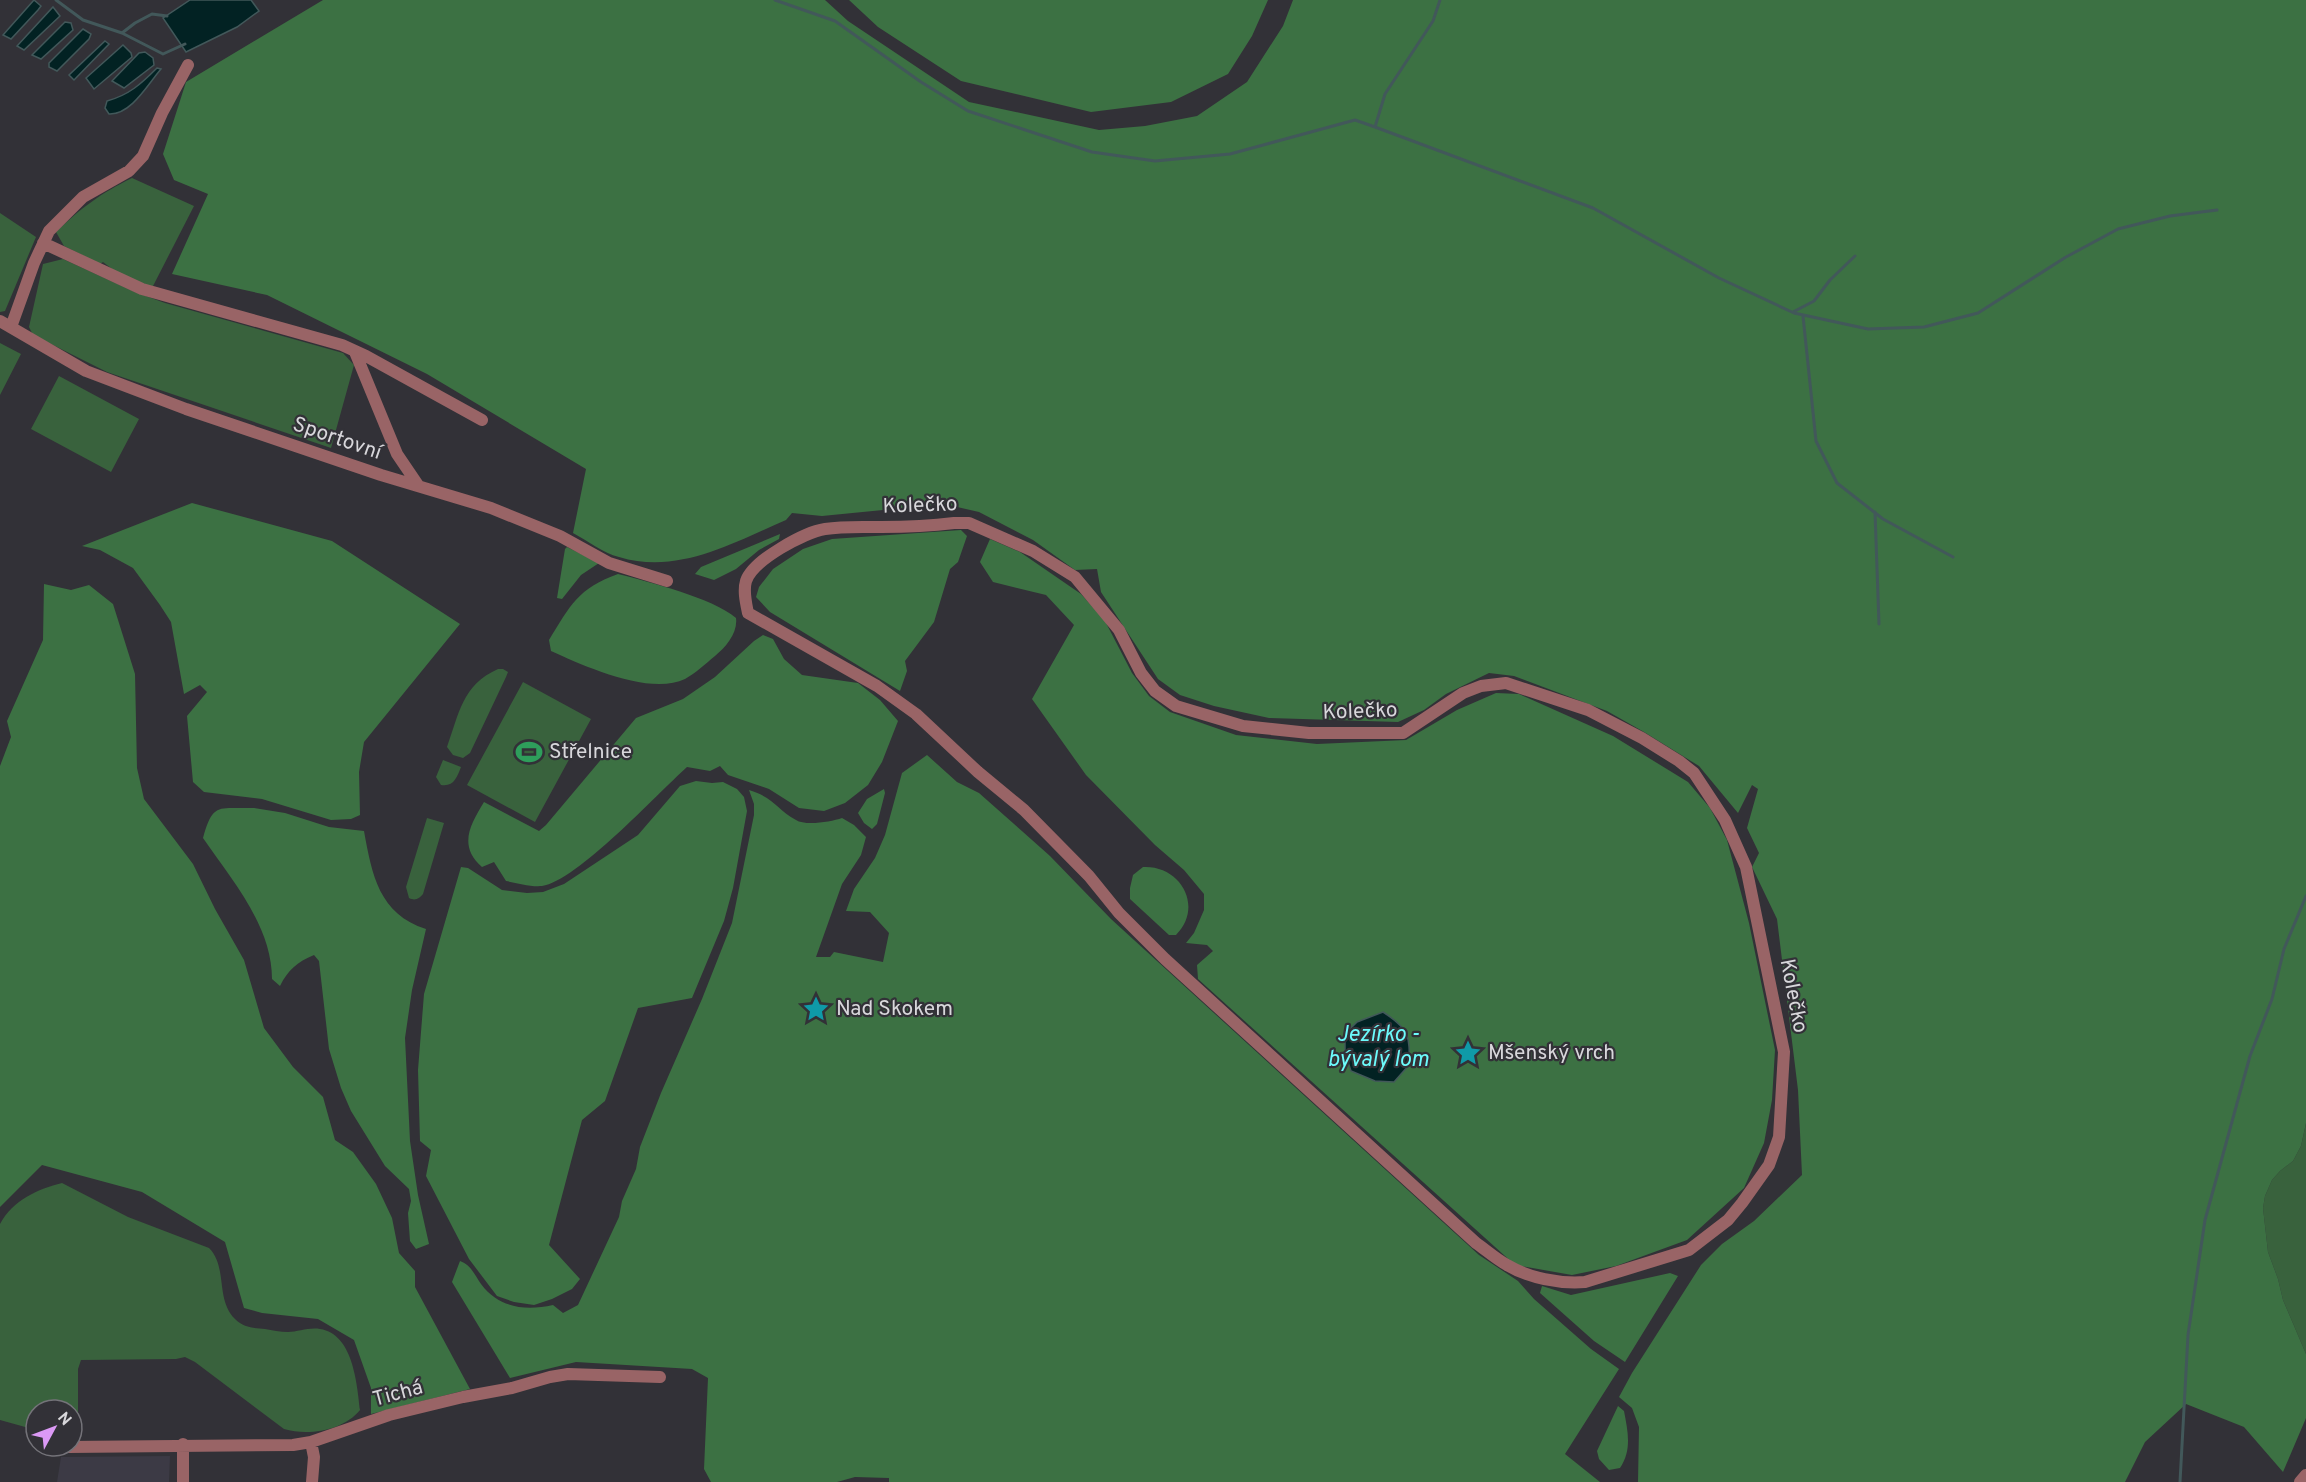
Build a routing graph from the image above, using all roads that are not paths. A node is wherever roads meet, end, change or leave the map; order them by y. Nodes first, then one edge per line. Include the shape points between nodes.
1 (188, 66) dead end
2 (43, 243) junction
3 (6, 324) edge
4 (355, 352) junction
5 (482, 420) dead end
6 (418, 485) junction
7 (667, 581) dead end
8 (1779, 1137) joint
9 (660, 1377) dead end
10 (311, 1442) junction
11 (183, 1444) junction
12 (84, 1447) edge
13 (2306, 1475) edge
14 (183, 1482) edge
15 (312, 1482) edge
16 (2300, 1482) edge

1 - 2 street via 143,156 129,171 72,206
2 - 3 street
2 - 4 street via 142,289 342,345
3 - 6 street, Sportovní via 86,371 186,409
4 - 5 street
4 - 6 street via 397,454
6 - 7 street, Sportovní via 491,508 560,536 609,563
8 - 8 street, Kolečko via 1784,1052 1746,867 1725,820 1698,778 1642,738 1588,710 1506,683 1463,693 1403,733 1309,733 1242,726 1176,706 1155,691 1119,630 1075,577 1033,551 969,523 824,529 769,557 746,580 748,613 907,706 1059,844 1165,959 1476,1243 1508,1266 1567,1283 1595,1279 1689,1250 1728,1220 1742,1203 1769,1165
9 - 10 street, Tichá via 550,1377 389,1415
10 - 11 street, Tichá
10 - 15 street
11 - 12 street, Tichá
11 - 14 street
13 - 16 street

